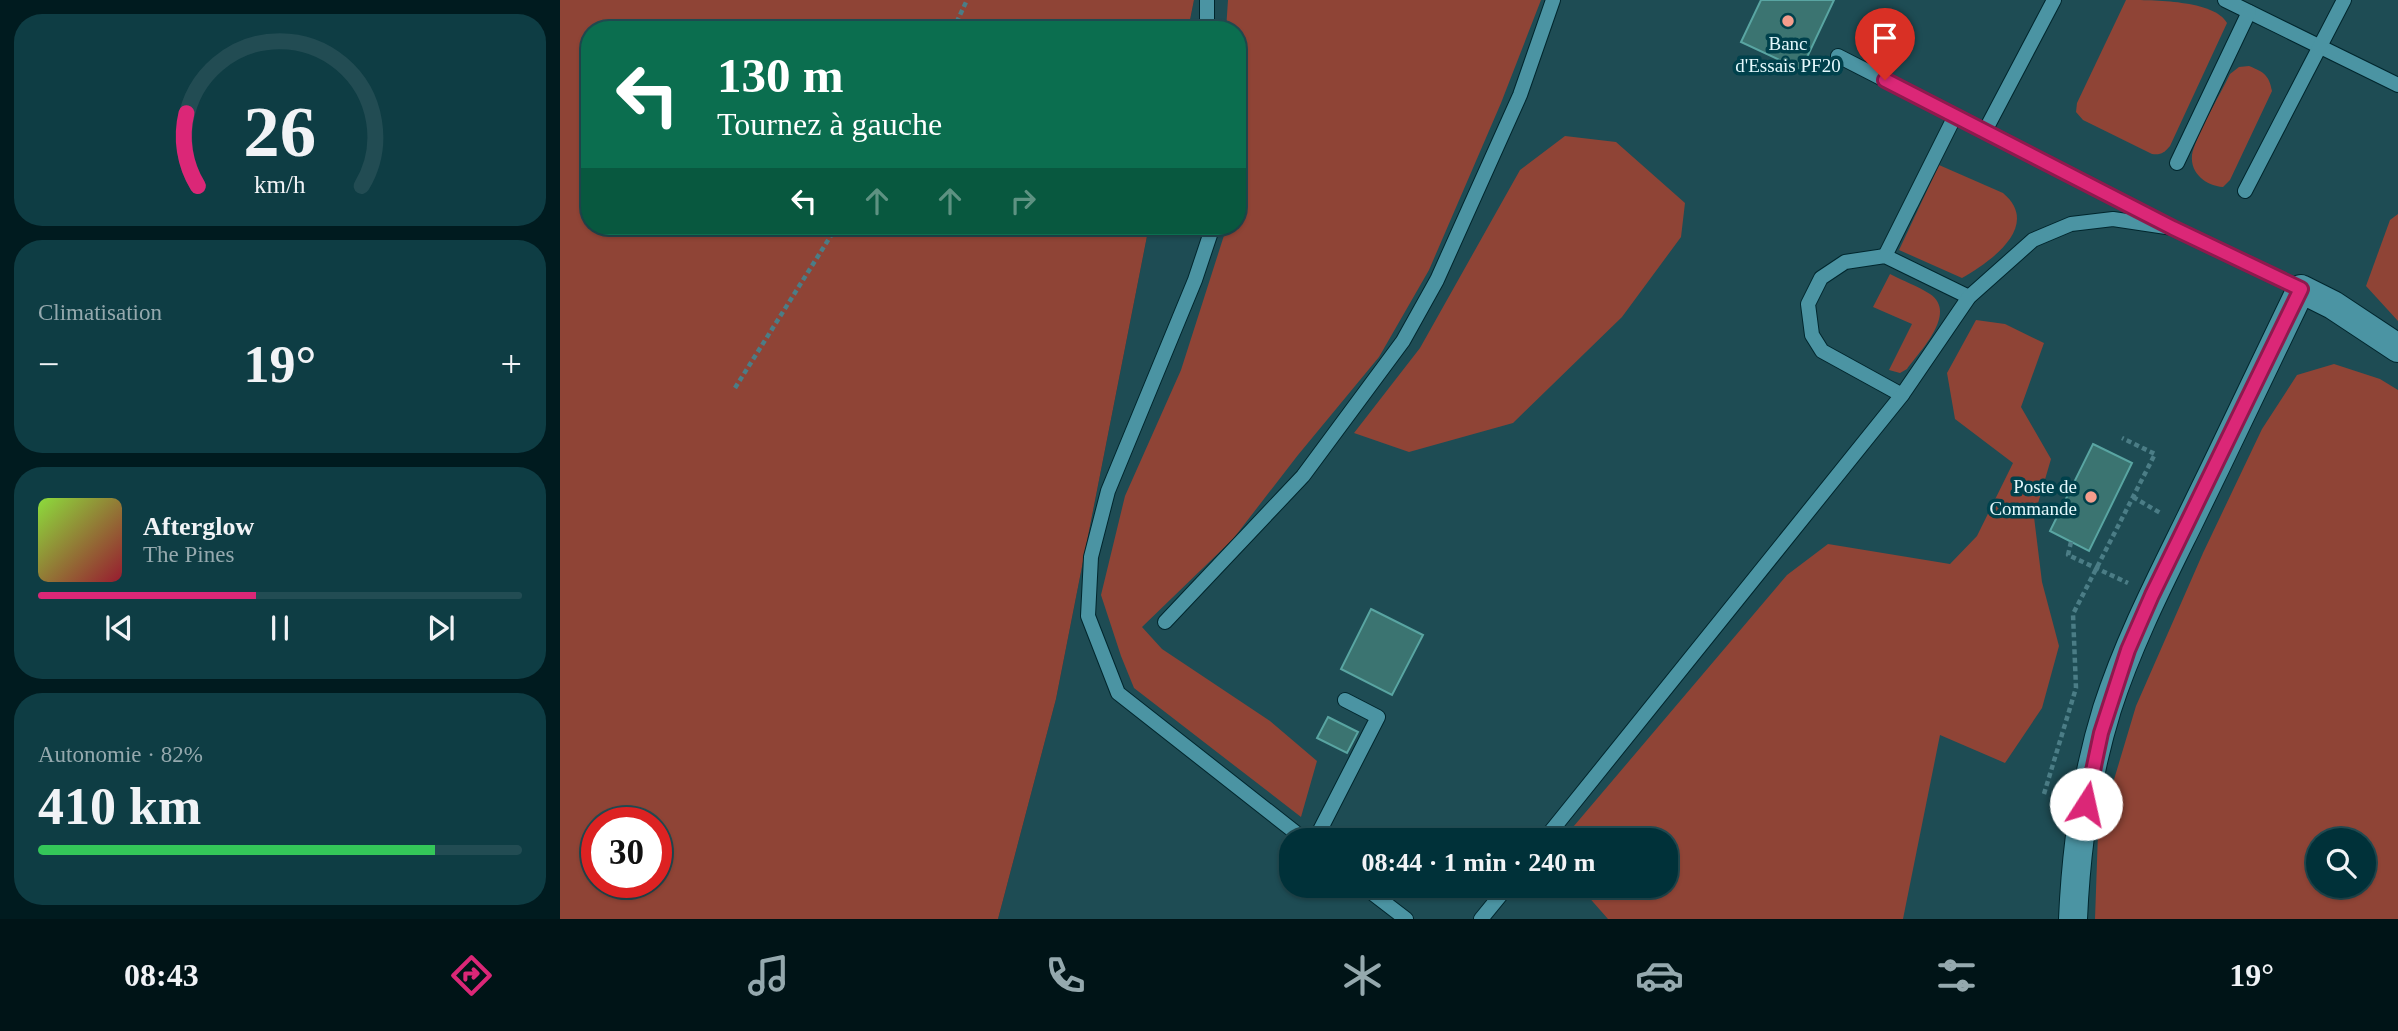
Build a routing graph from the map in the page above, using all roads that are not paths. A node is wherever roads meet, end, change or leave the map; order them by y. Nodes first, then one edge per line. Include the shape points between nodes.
1 (1207, 0) edge
2 (1553, 0) edge
3 (2054, 0) edge
4 (2225, 0) edge
5 (2344, 0) edge
6 (2249, 12) junction
7 (1207, 21) edge
8 (2320, 47) junction
9 (1838, 57) dead end
10 (2398, 85) edge
11 (1955, 116) junction
12 (1985, 131) junction
13 (2177, 163) dead end
14 (2245, 191) dead end
15 (2173, 228) junction
16 (1210, 235) edge
17 (1885, 256) junction
18 (2301, 289) junction
19 (1969, 297) junction
20 (2398, 348) edge
21 (1902, 395) junction
22 (1165, 622) dead end
23 (1345, 700) dead end
24 (1290, 828) edge
25 (1321, 828) edge
26 (1554, 828) edge
27 (1379, 898) edge
28 (1498, 898) edge
29 (1406, 919) edge
30 (1481, 919) edge
31 (2073, 919) edge

1 - 7 lane
2 - 22 lane via 1520,95 1437,280 1403,341 1303,476
3 - 12 lane
4 - 6 lane
5 - 8 lane
6 - 8 lane
6 - 13 lane
8 - 10 lane
8 - 14 lane
9 - 11 lane
11 - 12 lane
11 - 17 lane
12 - 15 lane
15 - 18 lane
15 - 19 lane via 2113,219 2071,224 2033,240
16 - 24 lane via 1108,491 1091,557 1088,616 1118,693
17 - 19 lane
17 - 21 lane via 1845,261 1831,270 1813,290 1809,316 1812,335 1822,351
18 - 20 street
18 - 31 street via 2128,650 2095,755 2076,860
19 - 21 lane
21 - 26 lane
23 - 25 lane via 1378,717
27 - 29 lane
28 - 30 lane

